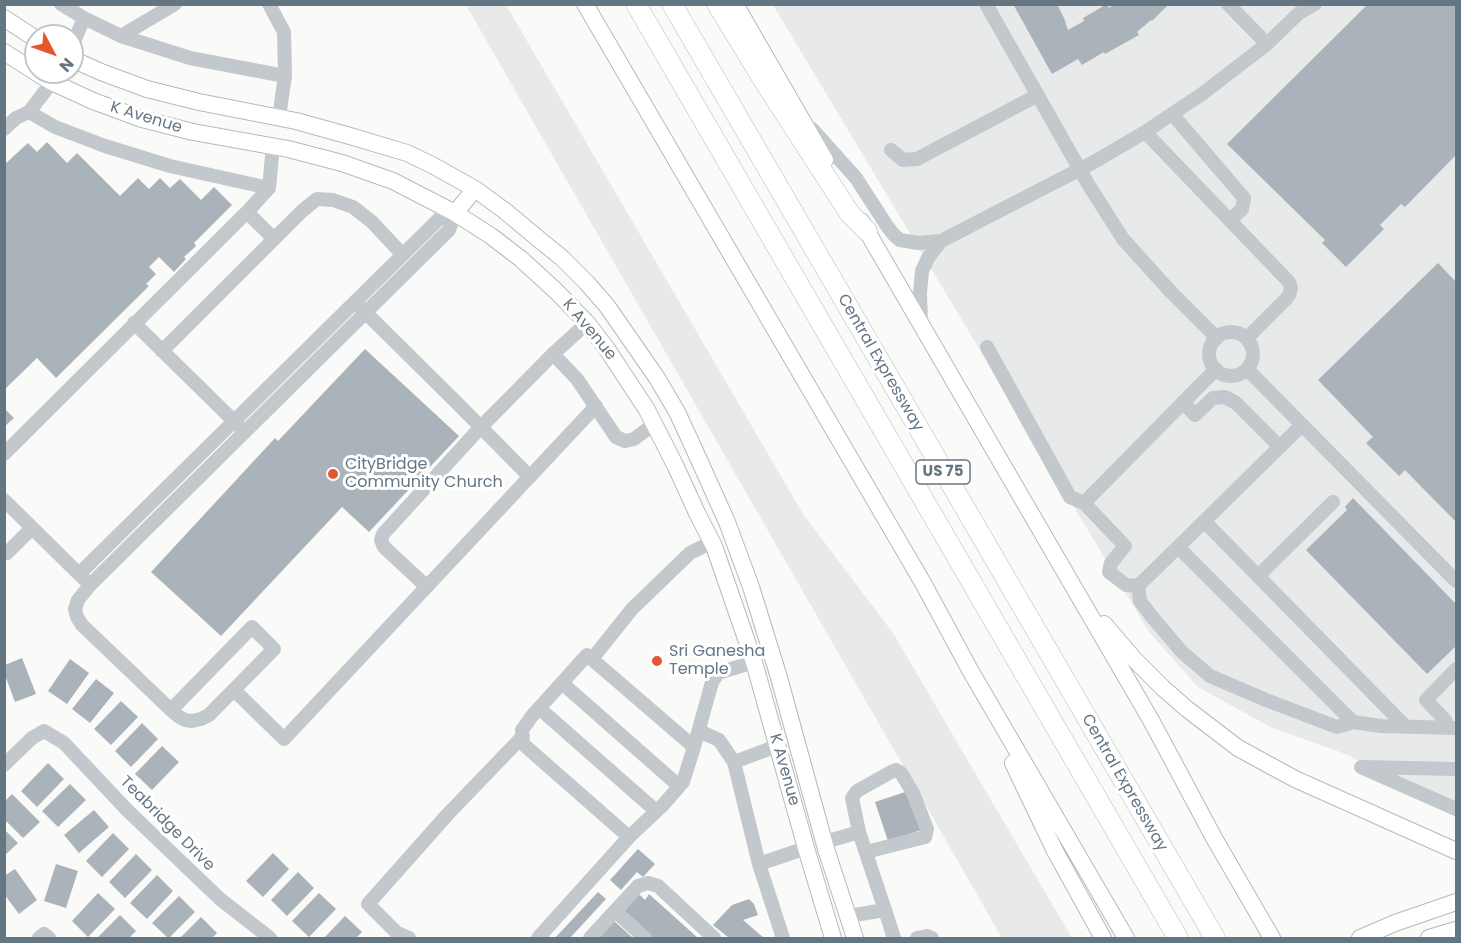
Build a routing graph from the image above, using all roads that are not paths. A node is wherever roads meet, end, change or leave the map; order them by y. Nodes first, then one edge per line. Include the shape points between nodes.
1 (61, 4) edge
2 (175, 4) edge
3 (268, 4) edge
4 (585, 4) edge
5 (636, 4) edge
6 (672, 4) edge
7 (717, 4) edge
8 (735, 4) edge
9 (986, 4) edge
10 (1228, 4) edge
11 (1315, 4) edge
12 (4, 18) edge
13 (84, 18) junction
14 (81, 24) edge
15 (24, 31) edge
16 (121, 36) junction
17 (1267, 44) junction
18 (4, 52) edge
19 (84, 64) edge
20 (24, 65) edge
21 (285, 76) junction
22 (50, 84) edge
23 (66, 84) edge
24 (1038, 95) junction
25 (29, 112) junction
26 (799, 114) junction
27 (1173, 115) junction
28 (279, 117) junction
29 (4, 129) edge
30 (1145, 132) junction
31 (273, 146) junction
32 (891, 150) dead end
33 (1079, 169) junction
34 (269, 188) junction
35 (475, 189) junction
36 (247, 212) junction
37 (454, 213) junction
38 (1230, 220) junction
39 (867, 231) junction
40 (274, 239) junction
41 (941, 241) junction
42 (403, 255) junction
43 (354, 302) junction
44 (607, 306) junction
45 (365, 313) junction
46 (134, 323) junction
47 (587, 323) junction
48 (921, 323) junction
49 (1217, 338) junction
50 (1247, 338) junction
51 (987, 347) dead end
52 (162, 351) junction
53 (553, 354) junction
54 (1216, 369) junction
55 (1247, 369) junction
56 (1183, 402) junction
57 (596, 406) junction
58 (234, 421) junction
59 (654, 424) junction
60 (1302, 425) junction
61 (480, 428) junction
62 (245, 432) junction
63 (1280, 447) junction
64 (4, 454) edge
65 (530, 477) junction
66 (4, 500) edge
67 (1333, 502) dead end
68 (1084, 503) junction
69 (1204, 521) junction
70 (32, 528) junction
71 (712, 542) junction
72 (1178, 547) junction
73 (4, 551) edge
74 (79, 574) junction
75 (1454, 575) edge
76 (1258, 576) junction
77 (1072, 583) junction
78 (90, 585) junction
79 (1138, 586) junction
80 (427, 587) junction
81 (963, 658) junction
82 (592, 659) junction
83 (754, 662) junction
84 (1456, 669) edge
85 (562, 682) junction
86 (234, 690) junction
87 (539, 708) junction
88 (171, 710) junction
89 (1353, 722) junction
90 (1406, 727) junction
91 (1452, 728) edge
92 (699, 731) junction
93 (523, 736) junction
94 (777, 746) junction
95 (694, 747) junction
96 (734, 762) junction
97 (4, 765) edge
98 (1456, 769) edge
99 (679, 786) junction
100 (1456, 809) edge
101 (656, 811) junction
102 (859, 832) junction
103 (629, 837) junction
104 (825, 842) junction
105 (806, 848) junction
106 (1456, 851) edge
107 (866, 852) junction
108 (759, 864) junction
109 (1456, 902) edge
110 (885, 910) junction
111 (615, 911) junction
112 (848, 916) junction
113 (1456, 930) edge
114 (270, 939) edge
115 (409, 939) edge
116 (538, 939) edge
117 (590, 939) edge
118 (645, 939) edge
119 (714, 939) edge
120 (783, 939) edge
121 (833, 939) edge
122 (855, 939) edge
123 (894, 939) edge
124 (917, 939) edge
125 (932, 939) edge
126 (1103, 939) edge
127 (1126, 939) edge
128 (1179, 939) edge
129 (1215, 939) edge
130 (1272, 939) edge
131 (1360, 939) edge
132 (1429, 939) edge

1 - 13 street
2 - 16 street
3 - 21 street via 284,32
4 - 81 main road
5 - 128 highway, Central Expressway / US 75
6 - 129 highway, Central Expressway / US 75
7 - 39 highway via 850,214
8 - 26 main road
9 - 24 street
10 - 17 street
11 - 17 street via 1299,13
12 - 15 main road
13 - 14 street
13 - 16 street
16 - 21 street via 190,58
17 - 27 street
18 - 20 main road, K Avenue
19 - 28 main road, K Avenue via 147,89
21 - 28 street
22 - 25 street
23 - 31 main road, K Avenue via 93,101 142,119
24 - 32 street via 917,159 903,160
24 - 33 street
25 - 29 street via 11,114
25 - 34 street via 55,127 105,146 170,166
26 - 39 main road
26 - 41 street via 856,178 894,235 918,243
27 - 30 street
27 - 38 street via 1244,198 1242,209
28 - 31 main road
28 - 35 main road, K Avenue via 407,153
30 - 33 street
30 - 38 street
31 - 34 street
31 - 37 main road, K Avenue via 393,180
33 - 41 street
33 - 49 street via 1123,239
34 - 36 street
35 - 37 main road
35 - 44 main road, K Avenue via 562,258
36 - 40 street
36 - 46 street
37 - 42 street via 439,219
37 - 45 street via 449,230
37 - 47 main road, K Avenue via 521,260
38 - 50 street via 1291,288 1286,299
39 - 48 main road
40 - 42 street via 317,199 333,200 354,207
40 - 52 street
41 - 48 street via 922,271
42 - 43 street
43 - 45 street
43 - 58 street
44 - 47 main road
44 - 104 main road, K Avenue via 677,412 727,522 775,663
45 - 61 street
45 - 62 street
46 - 52 street
46 - 64 street
47 - 53 street
47 - 59 main road, K Avenue
48 - 77 main road
49 - 50 street via 1233,332
49 - 54 street via 1210,353
50 - 55 street via 1253,354
51 - 68 street via 1070,497
52 - 58 street
53 - 57 street
53 - 61 street
54 - 55 street via 1231,376
54 - 56 street
55 - 60 street
56 - 63 street via 1195,415 1213,398 1225,397
56 - 68 street
57 - 59 street via 616,437 625,441
57 - 65 street
58 - 62 street
58 - 74 street
59 - 71 main road, K Avenue
60 - 63 street
60 - 75 street
61 - 65 street
61 - 80 street via 382,534 384,547
62 - 78 street
63 - 69 street
65 - 80 street
66 - 70 street
67 - 76 street
68 - 79 street via 1125,546 1111,563 1109,572 1126,585
69 - 72 street
69 - 76 street
70 - 73 street via 7,553
70 - 74 street
71 - 82 street via 690,553 632,609
71 - 83 main road, K Avenue
72 - 79 street
72 - 89 street
74 - 78 street
76 - 90 street
77 - 106 main road via 1145,671 1225,739 1294,779
77 - 130 main road
78 - 88 street via 75,609 82,625
79 - 89 street via 1140,601 1153,618 1182,652 1210,676 1337,727
80 - 86 street via 284,739
81 - 126 main road via 1050,841
81 - 127 main road
82 - 85 street via 587,655
82 - 95 street
83 - 92 street via 718,673
83 - 94 main road, K Avenue
84 - 91 street via 1426,700
85 - 87 street
85 - 99 street
86 - 88 street via 209,716 201,719 185,720
86 - 88 street via 274,649 252,627
87 - 93 street via 522,730
87 - 101 street
89 - 90 street
90 - 91 street
92 - 95 street
92 - 96 street via 719,740
93 - 103 street via 523,744
93 - 115 street via 368,904 397,933
94 - 96 street
94 - 105 main road, K Avenue
95 - 99 street
96 - 108 street
97 - 114 street, Teabridge Drive via 44,731 64,743 211,891
98 - 100 street via 1361,767
99 - 101 street
101 - 103 street
102 - 104 street
102 - 107 street
102 - 107 street via 852,798 857,791 891,772 901,772 927,829 925,837
103 - 116 street
104 - 105 main road
104 - 112 main road, K Avenue
105 - 108 street
105 - 121 main road, K Avenue
107 - 110 street
108 - 120 street
109 - 131 main road
110 - 112 street
110 - 123 street
111 - 117 street
111 - 118 street
111 - 119 street via 638,886 648,883 658,886
112 - 122 main road, K Avenue
113 - 132 main road
124 - 125 street

